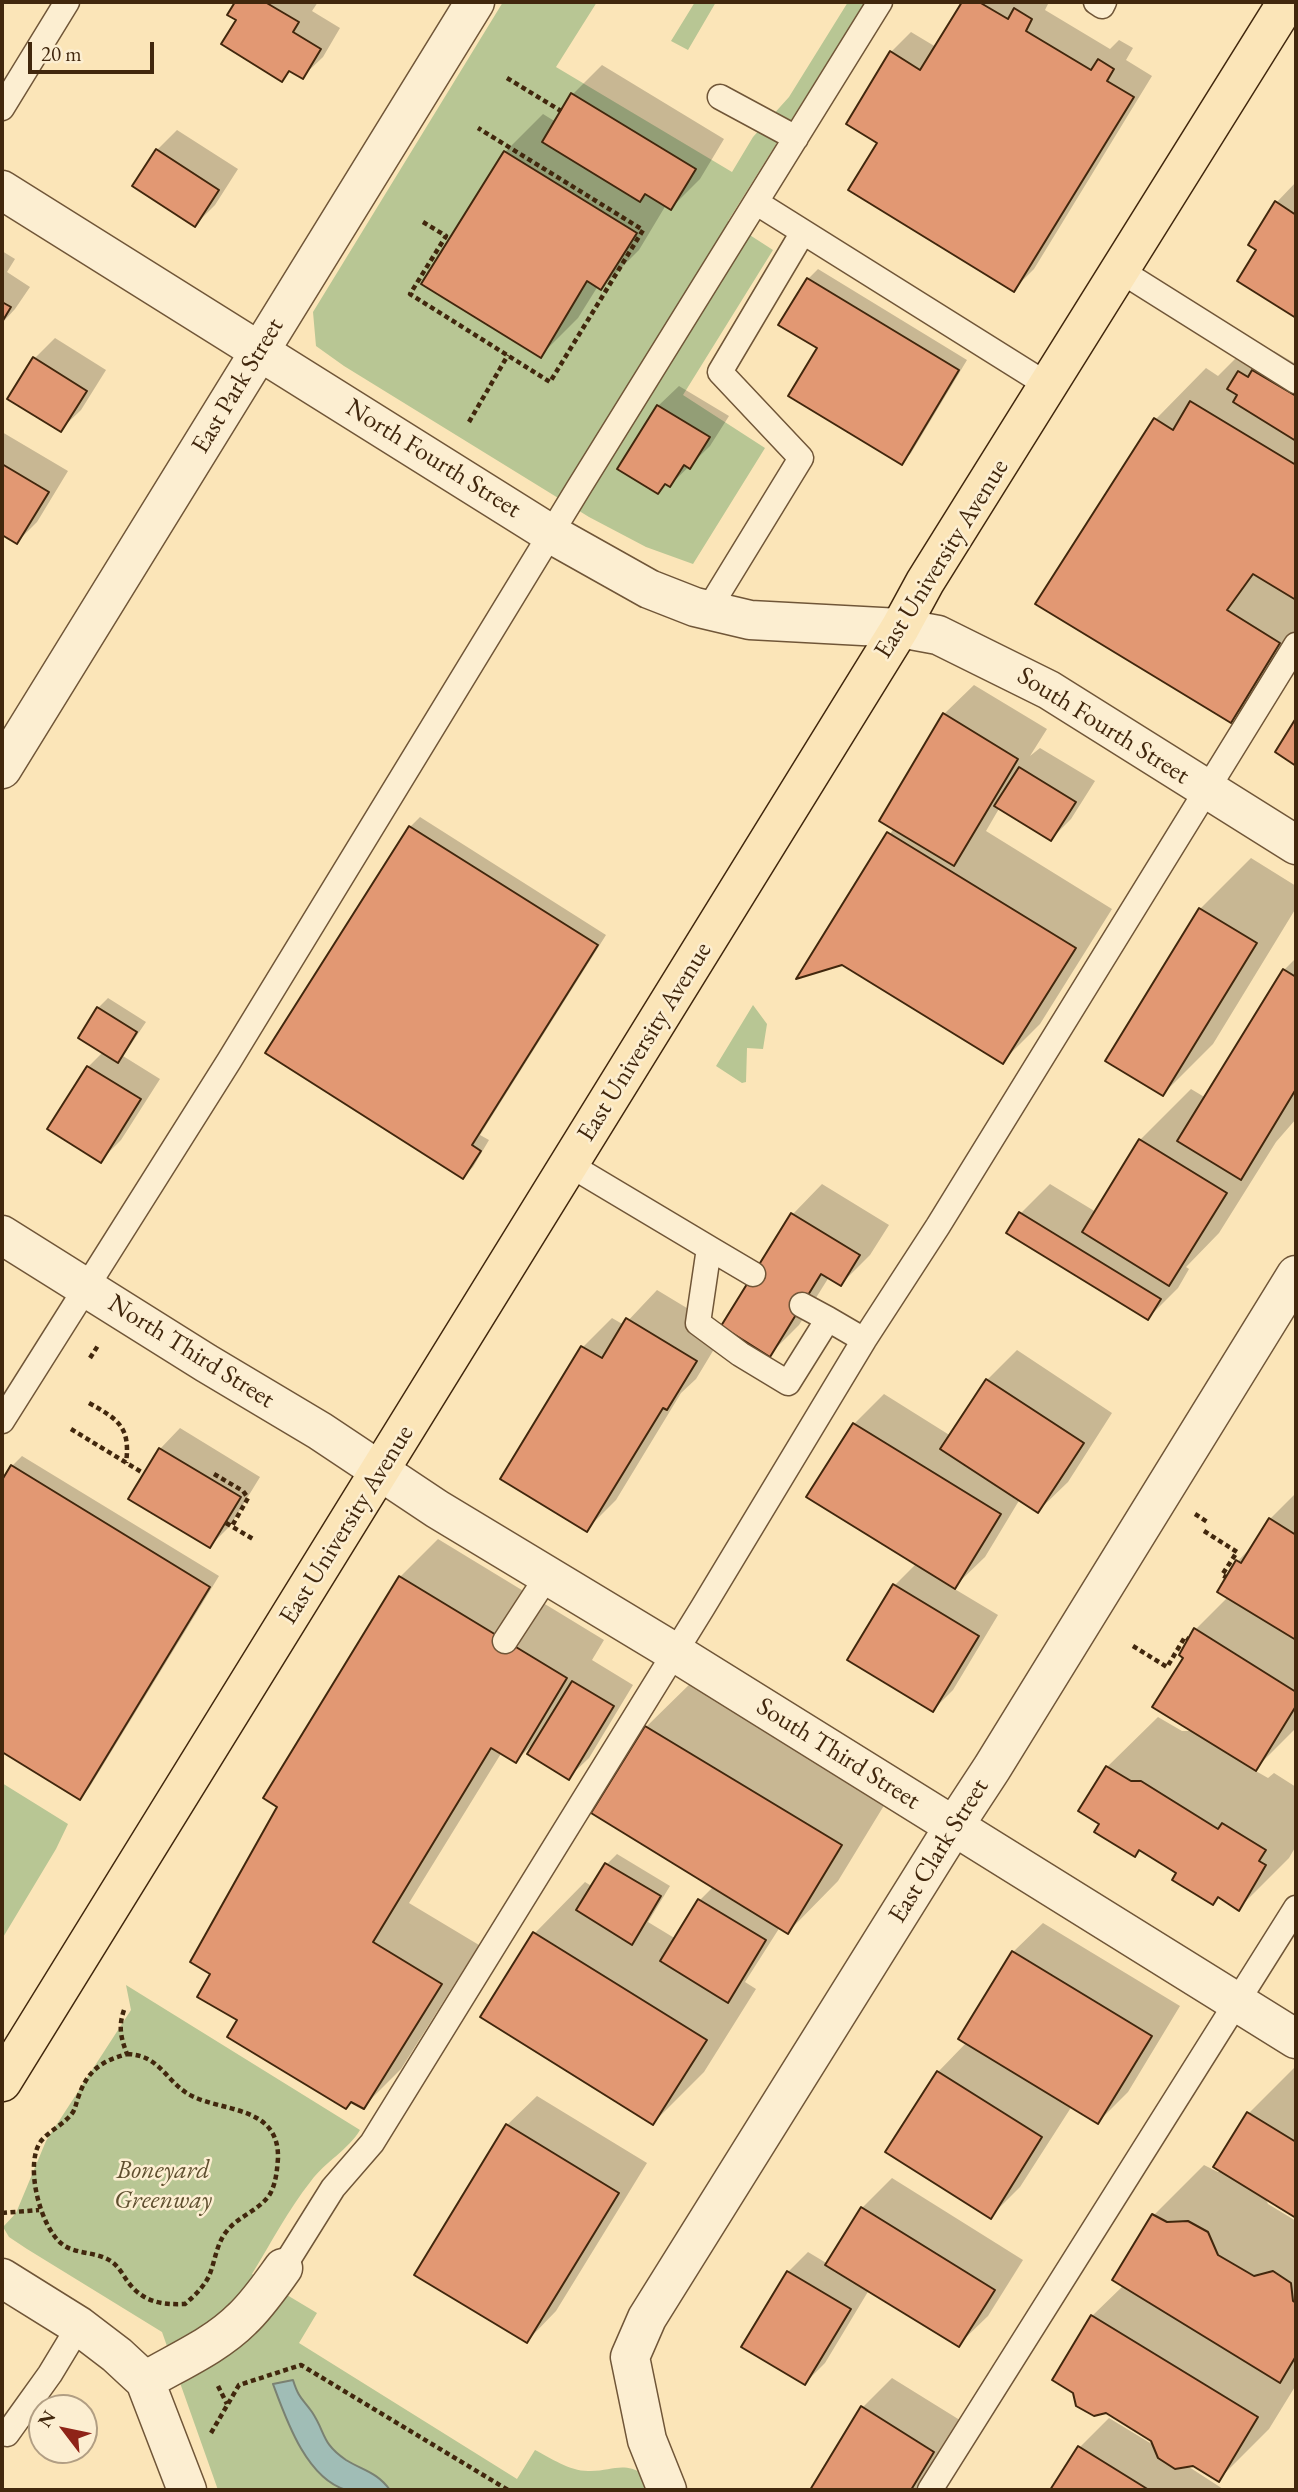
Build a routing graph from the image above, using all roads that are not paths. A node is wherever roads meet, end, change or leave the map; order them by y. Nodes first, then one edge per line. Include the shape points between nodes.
1 (67, 2) edge
2 (475, 2) edge
3 (880, 2) edge
4 (1096, 2) edge
5 (1104, 2) edge
6 (1287, 2) edge
7 (720, 97) dead end
8 (2, 108) edge
9 (796, 138) junction
10 (2, 190) edge
11 (757, 204) junction
12 (803, 232) junction
13 (1121, 271) junction
14 (260, 351) junction
15 (1296, 381) edge
16 (1049, 386) junction
17 (551, 534) junction
18 (708, 610) junction
19 (900, 628) junction
20 (1296, 645) edge
21 (2, 769) edge
22 (1206, 790) junction
23 (1296, 845) edge
24 (570, 1165) junction
25 (2, 1235) edge
26 (709, 1248) junction
27 (753, 1274) dead end
28 (1296, 1275) edge
29 (85, 1287) junction
30 (802, 1305) dead end
31 (828, 1319) junction
32 (864, 1340) junction
33 (2, 1421) edge
34 (381, 1470) junction
35 (548, 1575) junction
36 (505, 1641) dead end
37 (674, 1652) junction
38 (954, 1826) junction
39 (1296, 1908) edge
40 (1237, 2002) junction
41 (1296, 2039) edge
42 (2, 2082) edge
43 (283, 2268) joint
44 (2, 2278) edge
45 (79, 2326) junction
46 (145, 2381) junction
47 (7, 2434) dead end
48 (187, 2490) edge
49 (667, 2490) edge
50 (930, 2490) edge

1 - 8 lane
2 - 14 street, East Park Street
3 - 9 lane
4 - 5 lane via 1102,6
6 - 13 main road, East University Avenue
7 - 9 lane
9 - 11 lane
10 - 14 street, North Fourth Street
11 - 12 lane
11 - 17 lane
12 - 16 lane
12 - 18 lane via 720,372 801,458
13 - 15 lane
13 - 16 main road, East University Avenue
14 - 17 street, North Fourth Street
14 - 21 street, East Park Street
16 - 19 main road, East University Avenue
17 - 18 street, North Fourth Street via 649,589
17 - 29 lane via 229,1061
18 - 19 street, North Fourth Street via 750,620
19 - 22 street, South Fourth Street via 938,635 1007,667
19 - 24 main road, East University Avenue
20 - 22 lane
22 - 23 street, South Fourth Street
22 - 32 lane
24 - 26 lane
24 - 34 main road, East University Avenue
25 - 29 street, North Third Street
26 - 27 lane
26 - 31 lane via 698,1323 759,1366 788,1383
28 - 38 street, East Clark Street
29 - 33 lane
29 - 34 street, North Third Street
30 - 31 lane
31 - 32 lane
32 - 37 lane
34 - 35 street, South Third Street
34 - 42 main road, East University Avenue
35 - 36 lane
35 - 37 street, South Third Street
37 - 38 street, South Third Street
37 - 43 lane via 372,2143 333,2188
38 - 40 street, South Third Street
38 - 49 street, East Clark Street via 648,2318 630,2357 647,2441
39 - 40 lane
40 - 41 street, South Third Street
40 - 50 lane
43 - 46 street via 240,2321
44 - 45 street
45 - 46 street
45 - 47 lane
46 - 48 street

